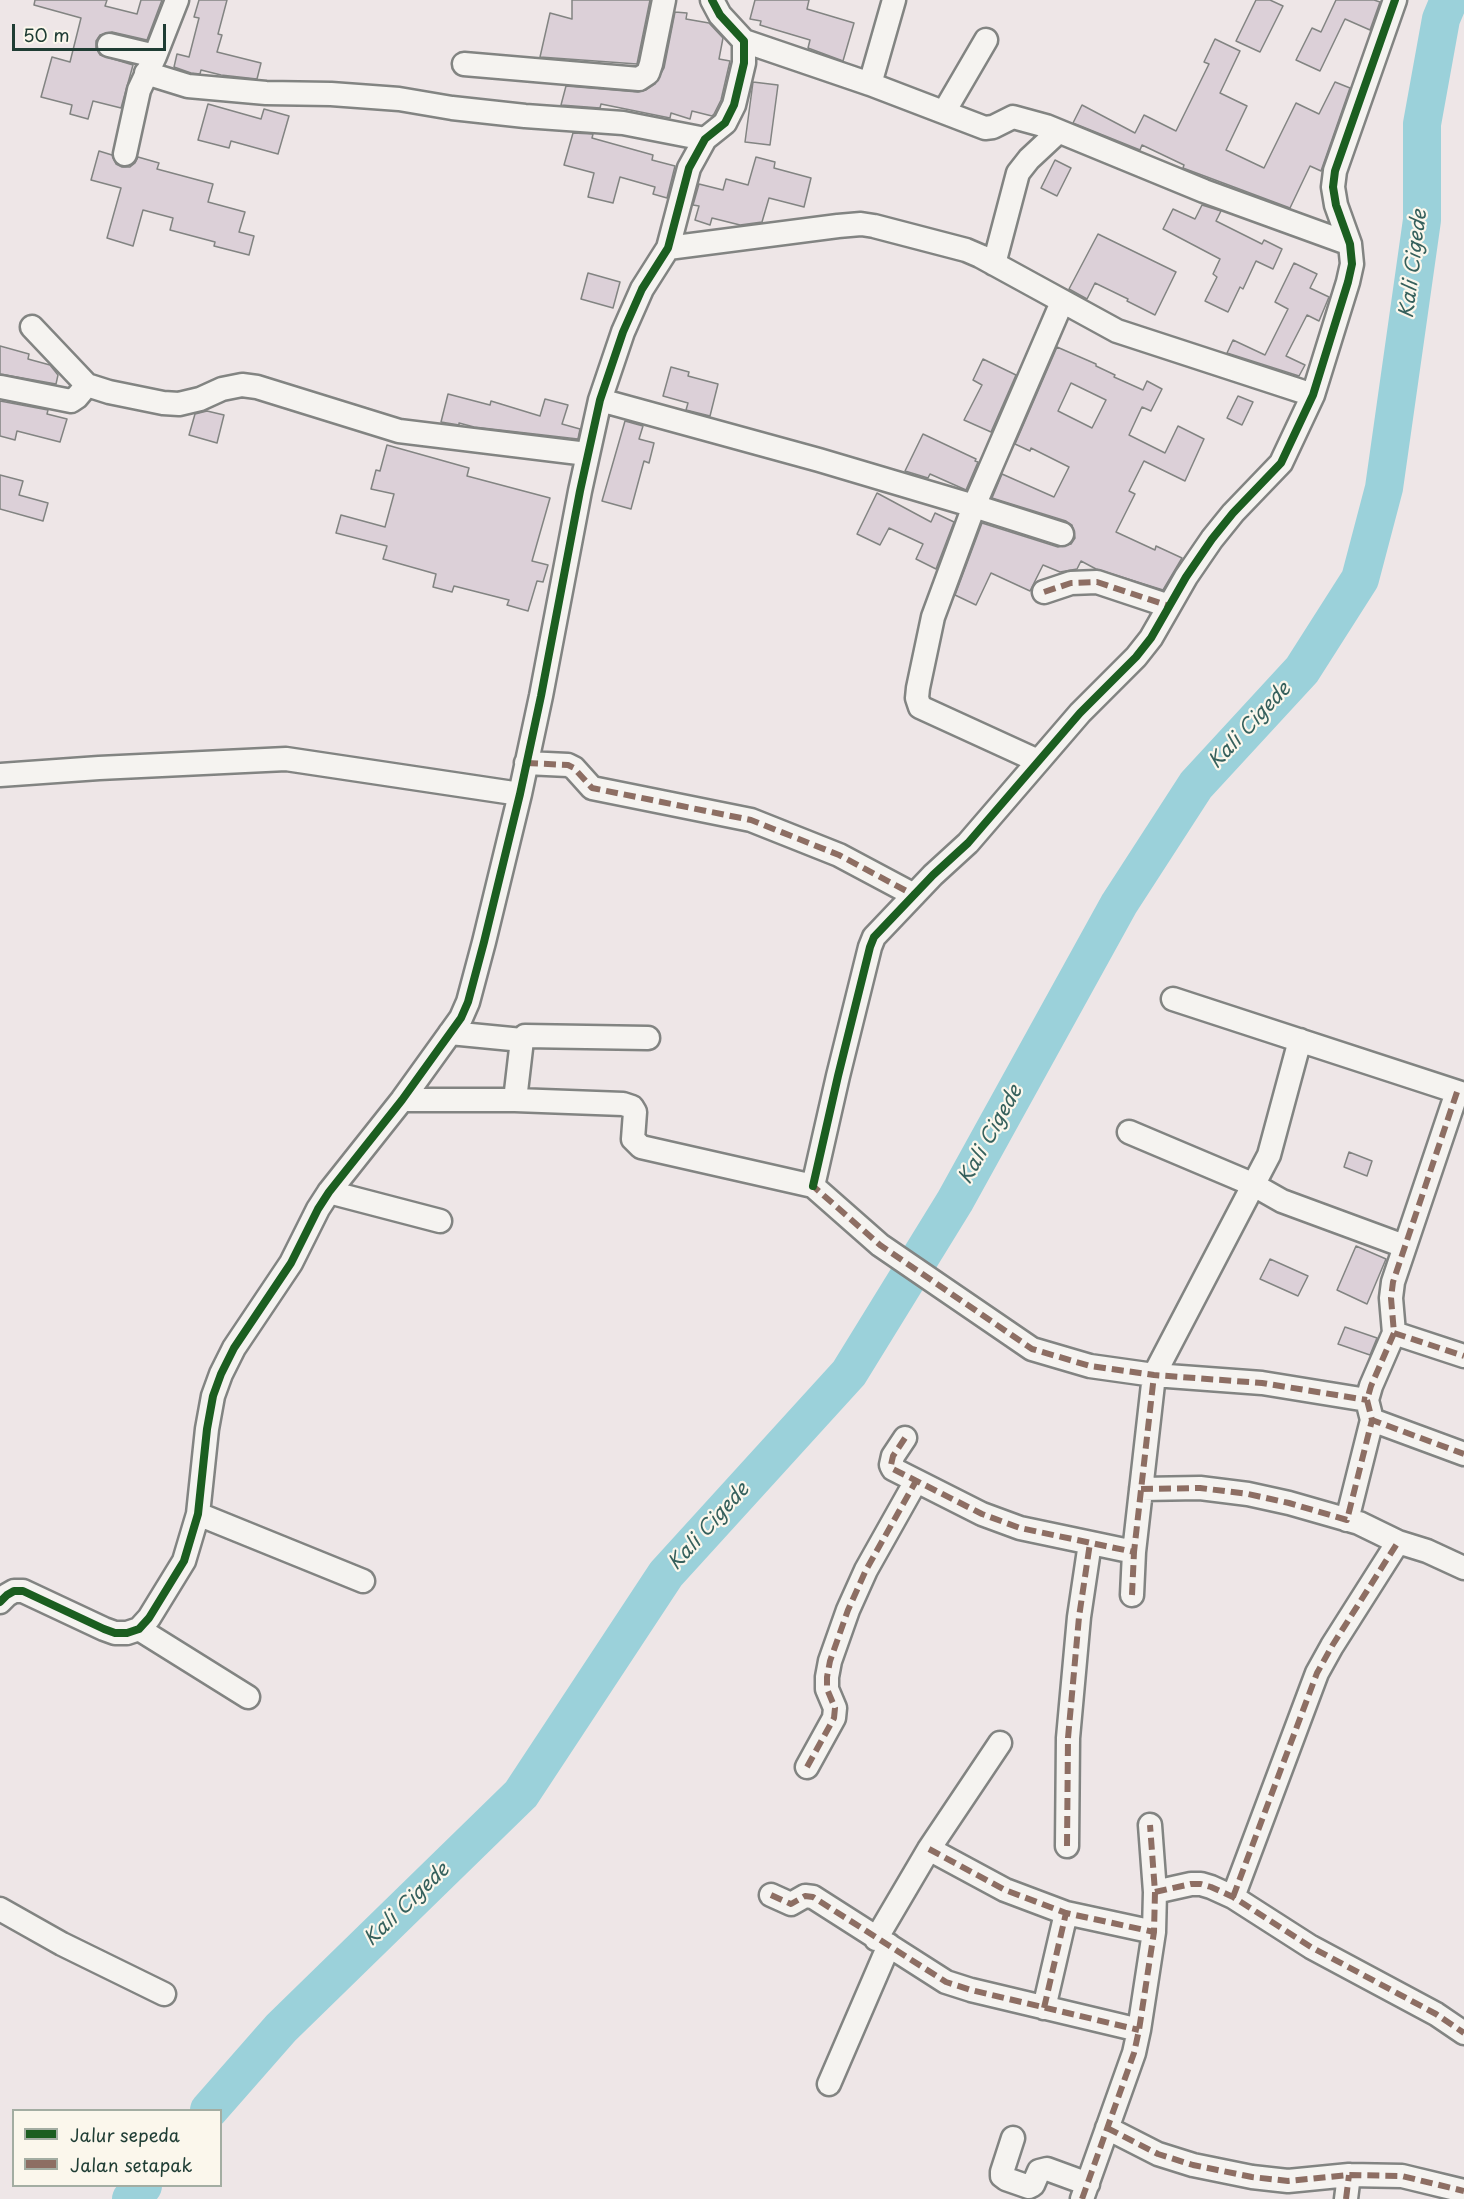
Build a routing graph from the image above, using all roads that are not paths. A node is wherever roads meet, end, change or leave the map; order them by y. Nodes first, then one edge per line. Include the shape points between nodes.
1 (177, 0) edge
2 (664, 0) edge
3 (712, 0) edge
4 (894, 0) edge
5 (1395, 0) edge
6 (986, 40) dead end
7 (744, 41) junction
8 (109, 45) dead end
9 (464, 64) dead end
10 (151, 65) junction
11 (870, 84) junction
12 (944, 112) junction
13 (1058, 132) junction
14 (705, 139) junction
15 (125, 154) dead end
16 (1350, 244) junction
17 (668, 248) junction
18 (994, 264) junction
19 (1062, 302) junction
20 (32, 327) dead end
21 (87, 385) junction
22 (1, 387) edge
23 (1313, 395) junction
24 (600, 400) junction
25 (587, 454) junction
26 (974, 506) junction
27 (1062, 534) dead end
28 (1044, 592) dead end
29 (1169, 606) junction
30 (1038, 761) junction
31 (526, 763) junction
32 (0, 775) edge
33 (520, 794) junction
34 (914, 894) junction
35 (1173, 999) dead end
36 (450, 1033) junction
37 (648, 1038) dead end
38 (522, 1040) junction
39 (1300, 1040) junction
40 (1460, 1093) edge
41 (402, 1100) junction
42 (515, 1100) junction
43 (1129, 1132) dead end
44 (1252, 1184) junction
45 (813, 1186) junction
46 (329, 1192) junction
47 (440, 1221) dead end
48 (1404, 1246) junction
49 (1394, 1333) junction
50 (1464, 1356) edge
51 (1154, 1375) junction
52 (1370, 1410) junction
53 (905, 1438) dead end
54 (1464, 1454) edge
55 (916, 1480) junction
56 (1141, 1489) junction
57 (198, 1514) junction
58 (1347, 1520) junction
59 (1398, 1542) junction
60 (1090, 1544) junction
61 (1134, 1552) junction
62 (1464, 1568) edge
63 (363, 1581) dead end
64 (1132, 1595) dead end
65 (0, 1602) edge
66 (139, 1629) junction
67 (248, 1697) dead end
68 (1000, 1743) dead end
69 (807, 1767) dead end
70 (1150, 1825) dead end
71 (1067, 1846) dead end
72 (928, 1849) junction
73 (1155, 1892) junction
74 (771, 1895) dead end
75 (1233, 1897) junction
76 (0, 1910) edge
77 (1066, 1913) junction
78 (1154, 1932) junction
79 (882, 1942) junction
80 (164, 1994) dead end
81 (1044, 2008) junction
82 (1139, 2030) junction
83 (1464, 2033) edge
84 (829, 2084) dead end
85 (1107, 2128) junction
86 (1013, 2138) dead end
87 (1349, 2175) junction
88 (1085, 2191) edge
89 (1464, 2191) edge
90 (1346, 2199) edge

1 - 10 street
2 - 9 street via 651,64 648,73 639,79
3 - 7 street
4 - 11 street
5 - 16 street via 1335,171 1336,205
6 - 12 street
7 - 11 street
7 - 14 street via 744,63 730,116
8 - 10 street
10 - 14 street via 188,86 399,99 525,116 623,123
10 - 15 street via 134,107
11 - 12 street
12 - 13 street via 988,129 1012,117
13 - 16 street
13 - 18 street via 1018,173
14 - 17 street via 689,168
16 - 23 street via 1352,264 1348,282
17 - 18 street via 861,224 966,250
17 - 24 street via 642,289
18 - 19 street
19 - 23 street via 1117,331
19 - 26 street
20 - 21 street
21 - 22 street via 70,401
21 - 25 street via 179,404 231,386 257,387 399,431
23 - 29 street via 1281,463 1212,538
24 - 25 street
24 - 26 street
25 - 31 street
26 - 27 street
26 - 30 street via 933,617 918,702 921,708
28 - 29 street via 1097,582
29 - 30 street via 1136,657
30 - 34 street via 968,843
31 - 33 street
31 - 34 street via 568,765 592,788 761,825 839,855
32 - 33 street via 286,759
33 - 36 street via 468,1002
34 - 45 street via 880,930 870,947
35 - 39 street
36 - 38 street
36 - 41 street
37 - 38 street via 530,1035
38 - 42 street
39 - 40 street
39 - 44 street via 1274,1142
40 - 48 street
41 - 42 street
41 - 46 street
42 - 45 street via 623,1104 635,1112 633,1139 641,1147
43 - 44 street
44 - 48 street via 1282,1202
44 - 51 street
45 - 51 street via 880,1245 1032,1350 1090,1366
46 - 47 street
46 - 57 street via 291,1263 221,1374 207,1429
48 - 49 street via 1391,1298
49 - 50 street
49 - 52 street via 1371,1386
51 - 52 street via 1262,1383
51 - 56 street
52 - 54 street
52 - 58 street
53 - 55 street via 891,1465
55 - 60 street via 982,1514 1020,1528
55 - 69 street via 848,1610 827,1677 834,1718
56 - 58 street via 1200,1488 1248,1494
56 - 61 street
57 - 63 street
57 - 66 street via 184,1561
58 - 59 street
59 - 62 street
59 - 75 street via 1317,1673
60 - 61 street
60 - 71 street via 1078,1617 1068,1738
61 - 64 street
65 - 66 street via 7,1594 23,1591 116,1633
66 - 67 street
68 - 72 street
70 - 73 street
72 - 77 street via 1005,1890
72 - 79 street
73 - 75 street via 1201,1884
73 - 78 street
74 - 79 street via 791,1904 805,1896 813,1897
75 - 83 street via 1311,1947
76 - 80 street
77 - 78 street
77 - 81 street
78 - 82 street
79 - 81 street via 946,1982
79 - 84 street
81 - 82 street
82 - 85 street
85 - 87 street via 1158,2154 1252,2177 1288,2181
85 - 88 street
86 - 88 street via 1002,2172 1006,2179 1031,2187 1039,2171 1047,2169
87 - 89 street via 1402,2176
87 - 90 street

